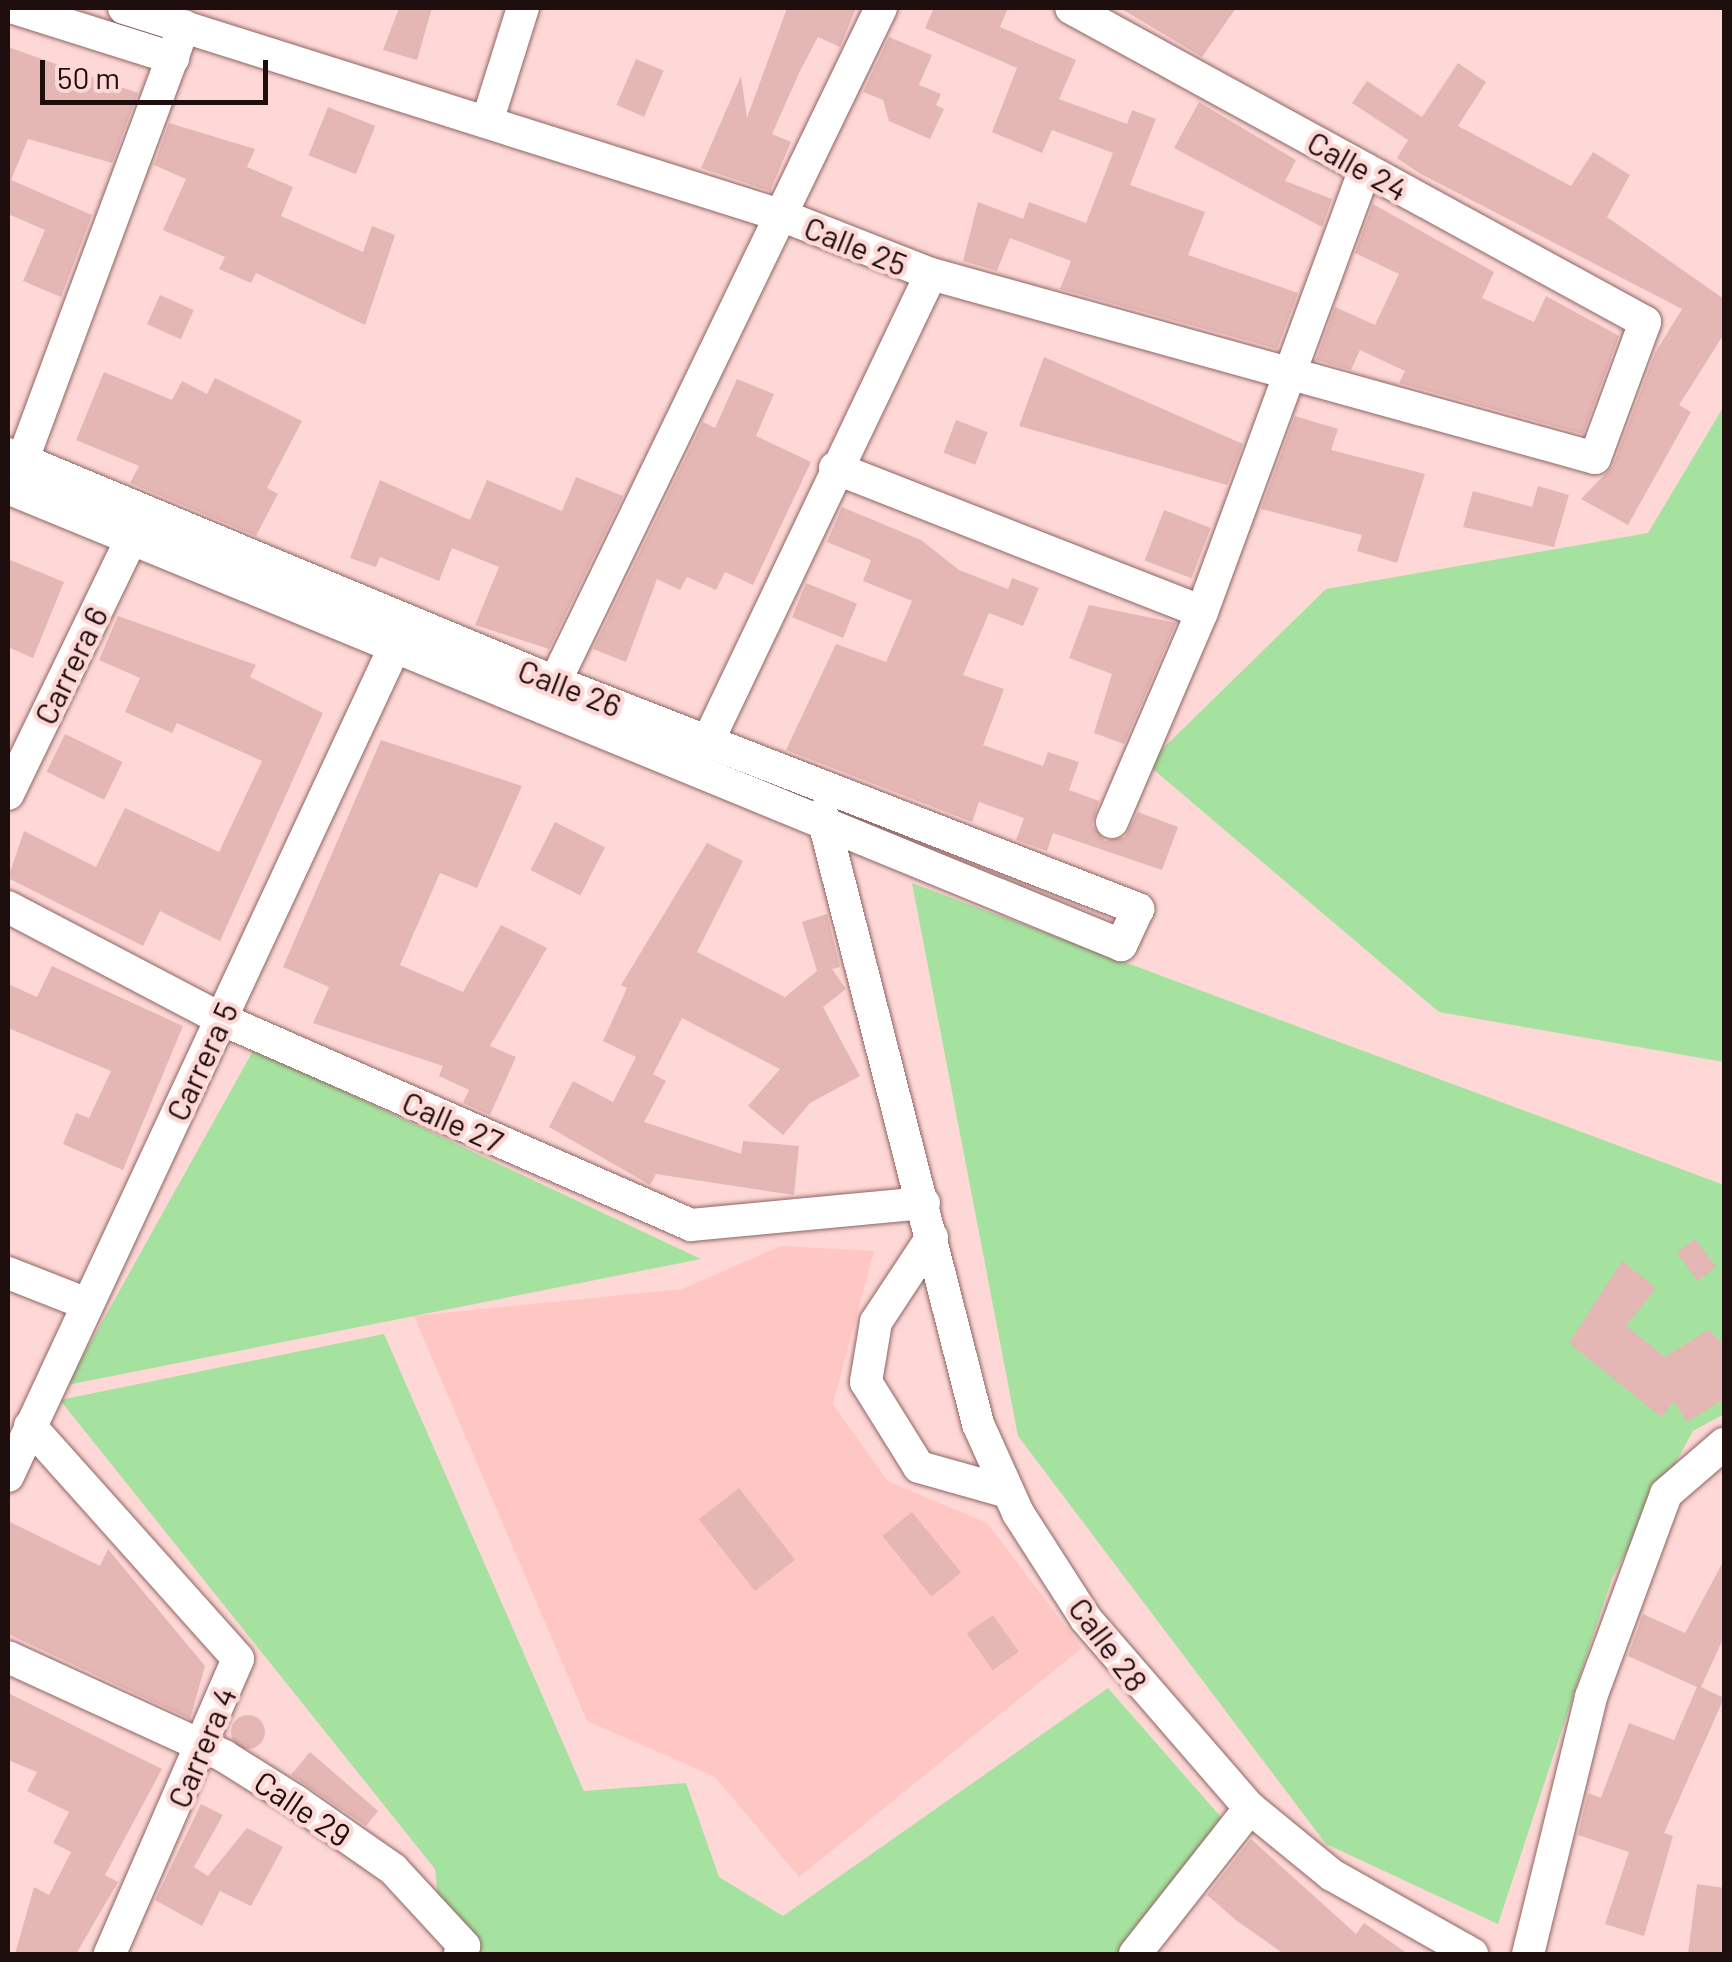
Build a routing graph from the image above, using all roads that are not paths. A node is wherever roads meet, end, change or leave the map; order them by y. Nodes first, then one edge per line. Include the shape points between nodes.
1 (14, 8) edge
2 (124, 8) edge
3 (523, 8) edge
4 (880, 8) edge
5 (1071, 8) edge
6 (184, 26) junction
7 (173, 58) junction
8 (486, 122) junction
9 (1365, 168) junction
10 (783, 216) junction
11 (931, 274) junction
12 (1288, 376) junction
13 (1595, 458) joint
14 (13, 467) edge
15 (835, 468) junction
16 (132, 536) junction
17 (1202, 612) junction
18 (396, 646) junction
19 (555, 682) junction
20 (709, 738) junction
21 (812, 780) junction
22 (8, 794) edge
23 (1112, 822) dead end
24 (825, 826) junction
25 (8, 907) edge
26 (220, 1019) junction
27 (924, 1203) junction
28 (932, 1238) junction
29 (8, 1273) edge
30 (88, 1304) junction
31 (30, 1426) junction
32 (1724, 1444) edge
33 (8, 1476) edge
34 (1008, 1492) junction
35 (8, 1657) edge
36 (204, 1747) junction
37 (1250, 1808) junction
38 (462, 1950) edge
39 (110, 1954) edge
40 (1136, 1954) edge
41 (1472, 1954) edge
42 (1528, 1954) edge

1 - 7 street
2 - 6 street, Calle 25
3 - 8 street
4 - 10 street
5 - 9 street, Calle 24
6 - 7 street
6 - 8 street, Calle 25
7 - 14 street
8 - 10 street, Calle 25
9 - 12 street
9 - 13 street, Calle 24 via 1645,322
10 - 11 street, Calle 25
10 - 19 street
11 - 12 street, Calle 25
11 - 15 street
12 - 13 street, Calle 25
12 - 17 street
14 - 16 street, Calle 26
14 - 19 street, Calle 26
15 - 17 street
15 - 20 street
16 - 18 street, Calle 26
16 - 22 street, Carrera 6
17 - 23 street
18 - 24 street, Calle 26
18 - 26 street, Carrera 5
19 - 20 street, Calle 26
20 - 21 street, Calle 26
21 - 24 street, Calle 28
21 - 24 street, Calle 26 via 1138,909 1121,944
24 - 27 street, Calle 28
25 - 26 street, Calle 27
26 - 27 street, Calle 27 via 691,1225
26 - 30 street, Carrera 5
27 - 28 street, Calle 28
28 - 34 street, Calle 28 via 978,1424
28 - 34 street via 876,1322 866,1382 919,1467
29 - 30 street
30 - 31 street, Carrera 5
31 - 33 street, Carrera 5
31 - 36 street, Carrera 4 via 238,1659
32 - 42 street via 1666,1494 1591,1697
34 - 37 street, Calle 28 via 1086,1619
35 - 36 street, Calle 29
36 - 38 street, Calle 29 via 393,1869
36 - 39 street, Carrera 4
37 - 40 street
37 - 41 street, Calle 28 via 1332,1875

